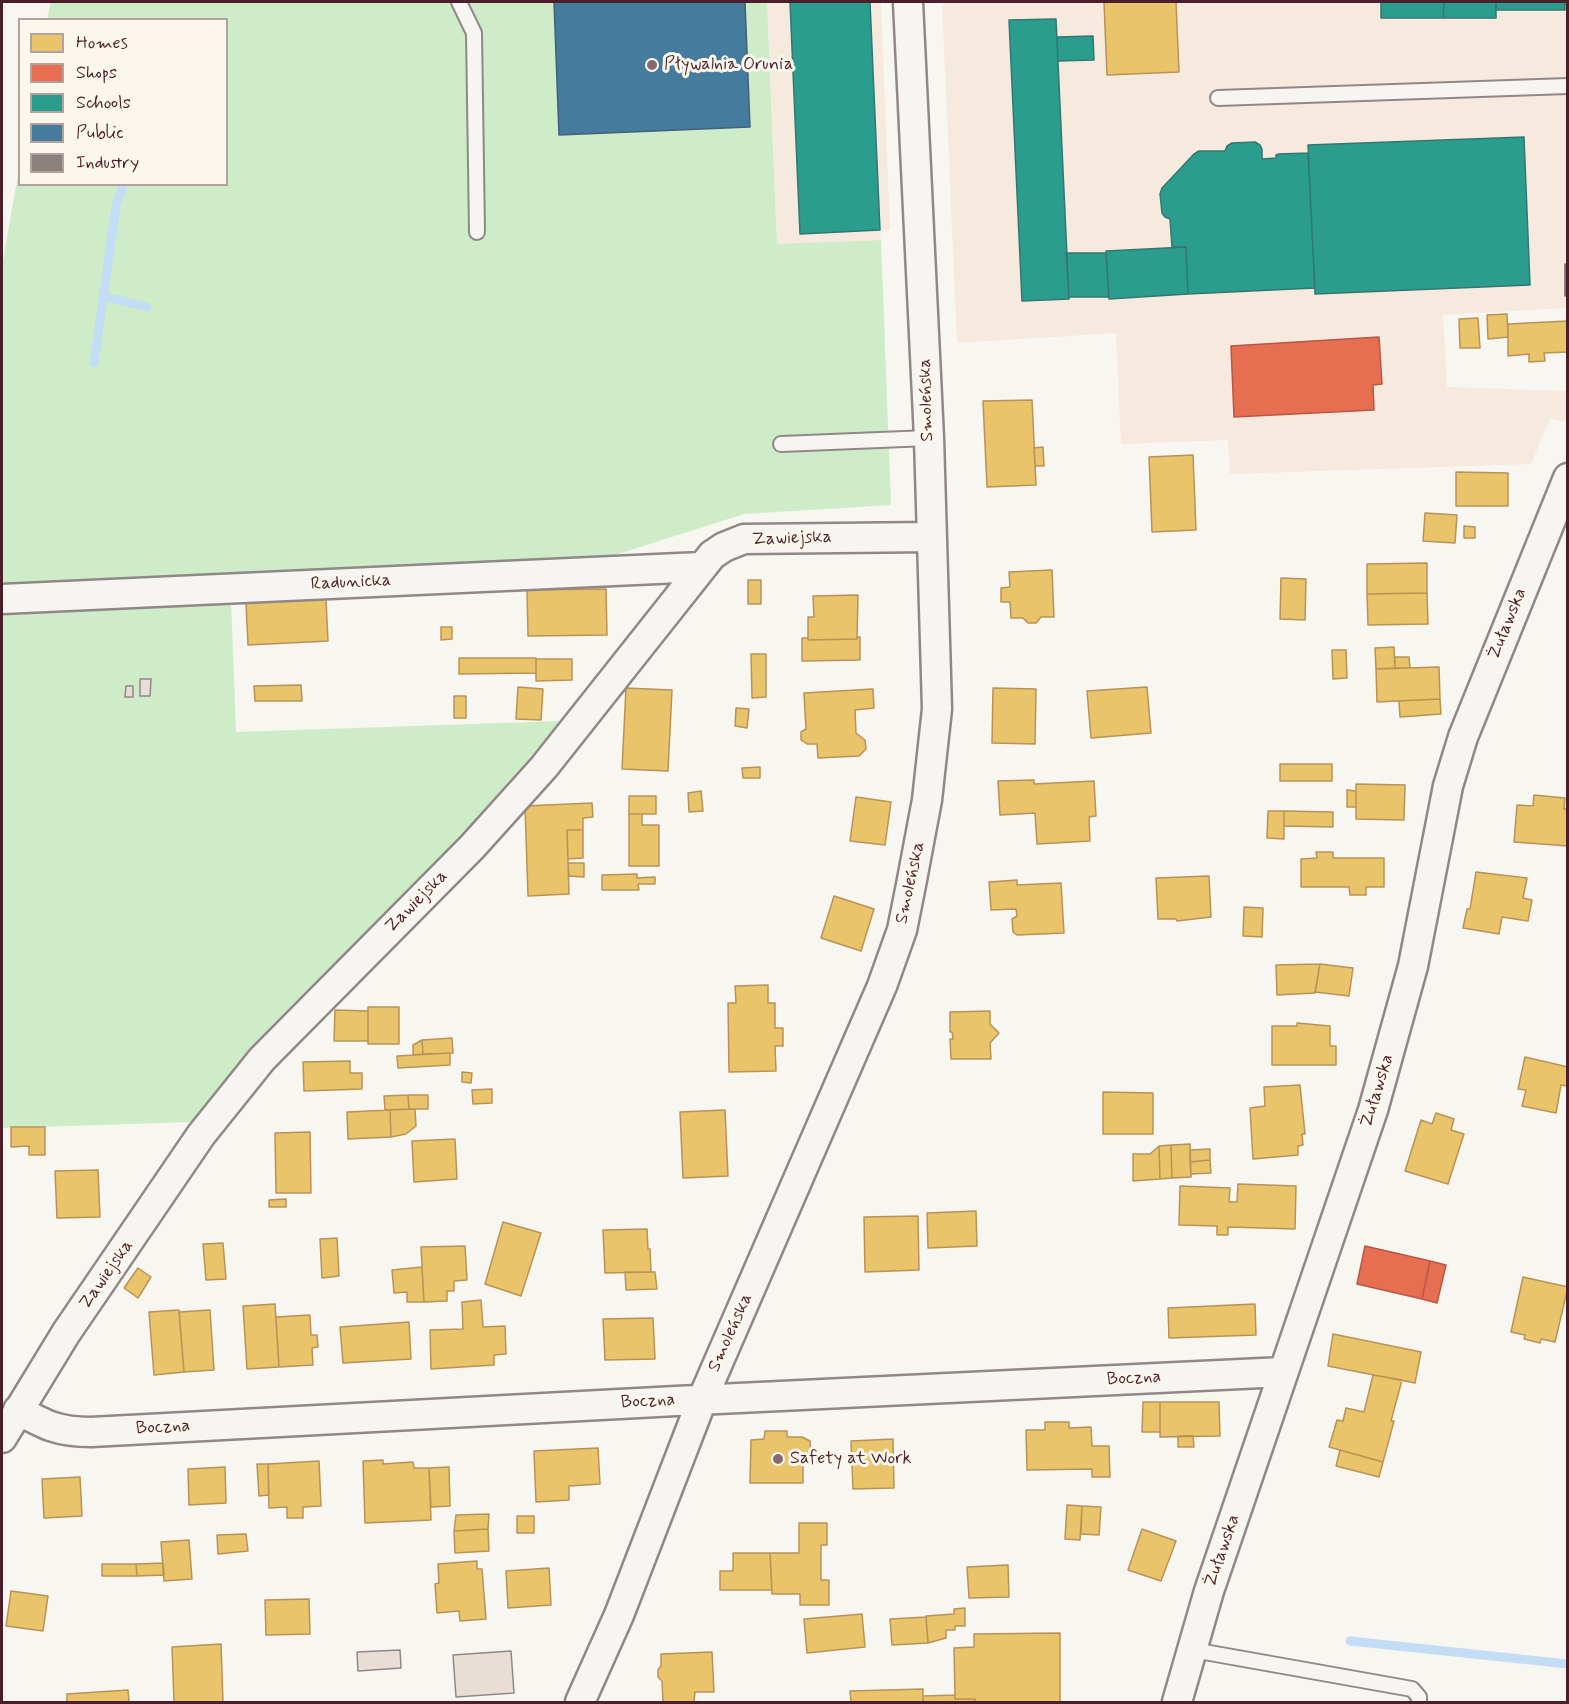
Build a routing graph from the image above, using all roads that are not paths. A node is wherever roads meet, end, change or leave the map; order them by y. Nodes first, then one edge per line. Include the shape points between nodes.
1 (459, 2) edge
2 (908, 2) edge
3 (1568, 86) edge
4 (1218, 98) dead end
5 (477, 232) dead end
6 (929, 438) junction
7 (781, 444) dead end
8 (1568, 478) edge
9 (932, 537) junction
10 (701, 567) junction
11 (2, 598) edge
12 (1283, 1372) junction
13 (702, 1400) junction
14 (18, 1410) junction
15 (2, 1438) edge
16 (1192, 1650) junction
17 (580, 1702) edge
18 (1177, 1702) edge
19 (1419, 1702) edge

1 - 5 lane via 474,33
2 - 6 street, Smoleńska
3 - 4 lane
6 - 7 lane
6 - 9 street, Smoleńska
8 - 12 street, Żuławska via 1463,737 1448,786 1413,966 1379,1088
9 - 10 street, Zawiejska via 744,539 712,555
9 - 13 street, Smoleńska via 937,709 927,800 902,930 880,992
10 - 11 street, Radunicka
10 - 14 street, Zawiejska via 530,783 472,848 262,1059 201,1135
12 - 13 street, Boczna
12 - 16 street, Żuławska
13 - 14 street, Boczna via 91,1432 47,1426
13 - 17 street, Smoleńska via 619,1615
14 - 15 street, Zawiejska
16 - 18 street, Żuławska
16 - 19 lane via 1412,1689

